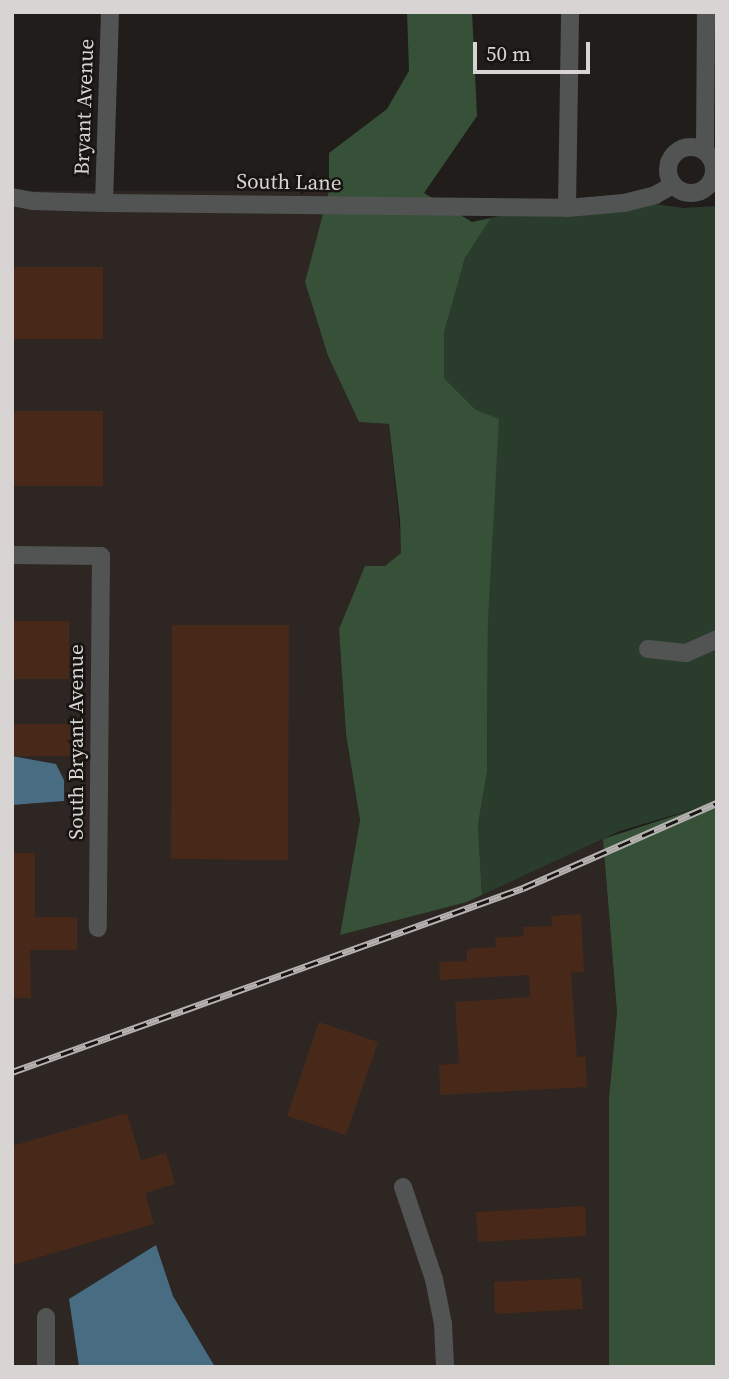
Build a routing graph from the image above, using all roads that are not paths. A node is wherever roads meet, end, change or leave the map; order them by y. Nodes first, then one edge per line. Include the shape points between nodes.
1 (110, 12) edge
2 (570, 12) edge
3 (706, 12) edge
4 (705, 151) junction
5 (673, 186) junction
6 (12, 197) edge
7 (104, 203) junction
8 (566, 208) junction
9 (12, 555) edge
10 (717, 639) edge
11 (648, 649) dead end
12 (97, 928) dead end
13 (403, 1186) dead end
14 (46, 1317) dead end
15 (46, 1367) edge
16 (445, 1367) edge

1 - 7 street, Bryant Avenue
2 - 8 street
3 - 4 street
4 - 5 street via 691,147 672,157 668,171
4 - 5 street via 715,171 709,186 687,193
5 - 8 street, South Lane via 624,203
6 - 7 street, South Lane
7 - 8 street, South Lane
9 - 12 street, South Bryant Avenue via 101,556
10 - 11 street via 686,653
13 - 16 street via 434,1279
14 - 15 street

